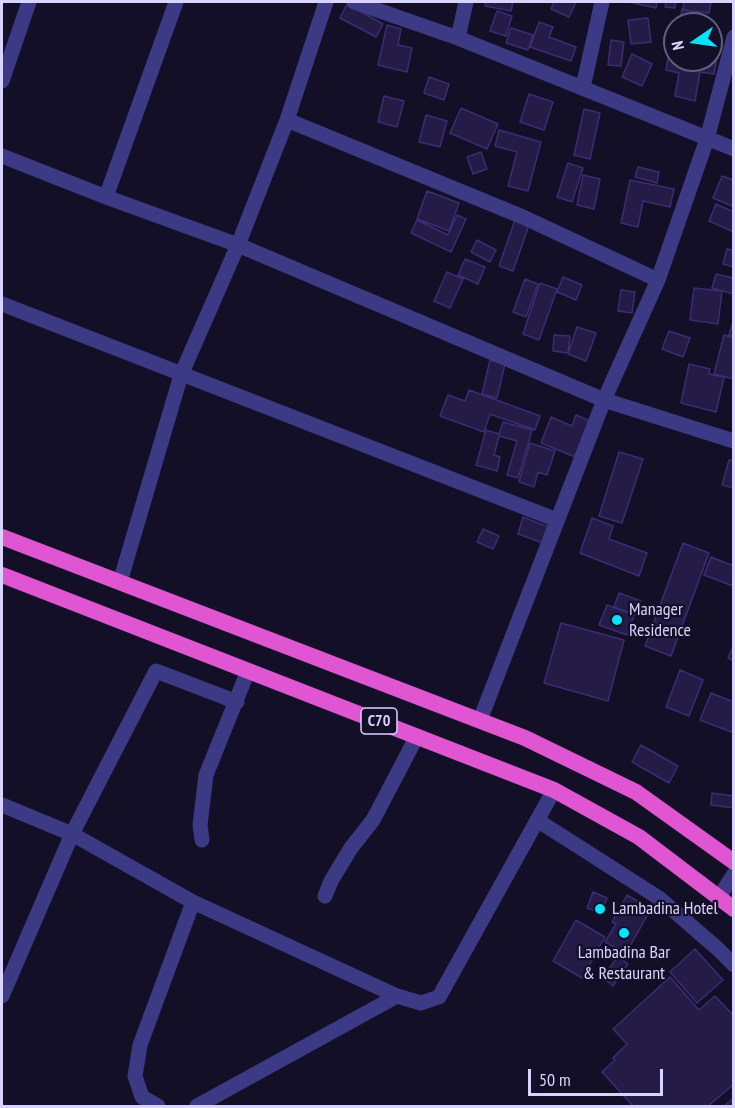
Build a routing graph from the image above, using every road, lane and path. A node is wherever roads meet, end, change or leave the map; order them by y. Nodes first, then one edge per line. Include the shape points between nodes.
1 (28, 2) edge
2 (176, 2) edge
3 (326, 2) edge
4 (354, 2) edge
5 (466, 2) edge
6 (602, 2) edge
7 (734, 37) edge
8 (458, 38) junction
9 (2, 81) edge
10 (583, 87) junction
11 (287, 120) junction
12 (707, 139) junction
13 (734, 149) edge
14 (2, 156) edge
15 (106, 197) junction
16 (238, 245) junction
17 (658, 280) junction
18 (2, 304) edge
19 (181, 375) junction
20 (604, 400) junction
21 (734, 441) edge
22 (557, 520) junction
23 (2, 537) edge
24 (2, 575) edge
25 (120, 582) junction
26 (248, 671) junction
27 (237, 702) junction
28 (480, 720) junction
29 (417, 736) junction
30 (554, 790) junction
31 (2, 805) edge
32 (537, 820) junction
33 (72, 834) junction
34 (202, 840) dead end
35 (734, 862) edge
36 (734, 874) edge
37 (325, 896) dead end
38 (719, 897) junction
39 (194, 902) junction
40 (734, 909) edge
41 (734, 965) edge
42 (2, 996) edge
43 (397, 996) junction
44 (158, 1107) edge
45 (197, 1107) edge

1 - 9 street
2 - 15 street
3 - 11 street
4 - 8 street
5 - 8 street
6 - 10 street
7 - 12 street
8 - 10 street
10 - 12 street
11 - 16 street
11 - 17 street via 523,217
12 - 13 street
12 - 17 street
14 - 15 street
15 - 16 street
16 - 19 street
16 - 20 street
17 - 20 street
18 - 19 street
19 - 22 street
19 - 25 street
20 - 21 street
20 - 22 street
22 - 28 street
23 - 25 highway, C70
24 - 26 highway, C70
25 - 28 highway, C70
26 - 27 street
26 - 29 highway, C70
27 - 33 street via 156,671
27 - 34 street via 206,775
28 - 35 highway, C70 via 636,792
29 - 30 highway, C70
29 - 37 street via 373,820 351,848
30 - 32 street
30 - 38 highway, C70 via 639,837
31 - 33 street
32 - 41 street via 659,898
32 - 43 street via 439,998 421,1003
33 - 39 street
33 - 42 street
36 - 38 street
38 - 40 highway, C70
39 - 43 street
39 - 44 street via 140,1045 135,1076 142,1097
43 - 45 street

